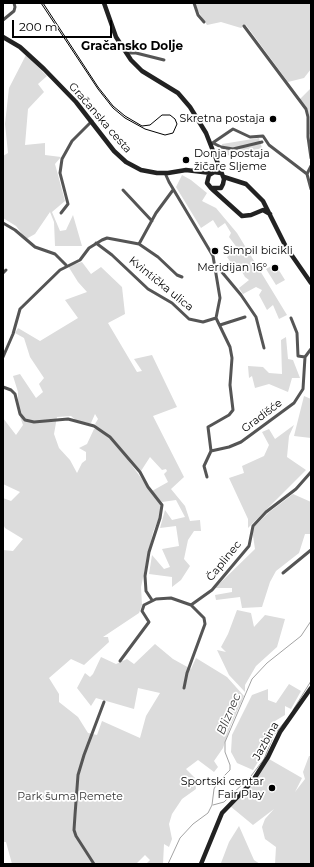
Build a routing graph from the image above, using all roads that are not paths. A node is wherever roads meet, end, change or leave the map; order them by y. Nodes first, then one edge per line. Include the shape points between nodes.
1 (14, 3) edge
2 (104, 3) edge
3 (194, 3) edge
4 (3, 20) edge
5 (204, 22) dead end
6 (244, 26) dead end
7 (3, 37) edge
8 (126, 53) junction
9 (164, 60) dead end
10 (92, 122) junction
11 (262, 142) dead end
12 (212, 143) junction
13 (311, 158) edge
14 (217, 161) junction
15 (311, 166) edge
16 (198, 172) junction
17 (212, 172) junction
18 (165, 173) junction
19 (307, 174) junction
20 (222, 175) junction
21 (207, 181) junction
22 (211, 188) junction
23 (311, 189) edge
24 (123, 190) dead end
25 (173, 190) junction
26 (265, 203) junction
27 (261, 211) junction
28 (61, 213) dead end
29 (271, 215) junction
30 (152, 221) junction
31 (3, 223) edge
32 (96, 243) junction
33 (139, 244) junction
34 (66, 265) junction
35 (216, 268) junction
36 (6, 270) dead end
37 (3, 273) edge
38 (182, 277) dead end
39 (311, 283) edge
40 (245, 317) dead end
41 (216, 318) junction
42 (291, 318) dead end
43 (220, 325) junction
44 (264, 348) dead end
45 (311, 349) edge
46 (3, 355) edge
47 (305, 357) junction
48 (3, 387) edge
49 (211, 451) junction
50 (311, 472) edge
51 (207, 477) dead end
52 (311, 550) edge
53 (283, 573) dead end
54 (152, 600) junction
55 (191, 606) junction
56 (120, 661) dead end
57 (184, 688) dead end
58 (311, 688) edge
59 (104, 702) dead end
60 (94, 864) edge
61 (200, 864) edge

1 - 4 street via 14,11
2 - 8 main road via 116,37
3 - 5 street
6 - 13 street via 306,109
7 - 10 main road, Gračanska cesta via 30,55
8 - 9 street
8 - 12 main road via 138,68 167,85 184,100
10 - 18 main road, Gračanska cesta via 126,162 145,171
10 - 28 street via 72,141 62,159 60,172 68,204
11 - 12 street via 233,149 222,148
12 - 14 main road
12 - 19 street via 233,129 250,136 263,136 269,145
14 - 17 main road via 217,167
14 - 20 main road
15 - 19 street
16 - 17 main road, Gračanska cesta
16 - 18 main road, Gračanska cesta via 186,170
16 - 21 main road
17 - 20 main road
17 - 21 main road
18 - 25 street
19 - 23 street
20 - 22 main road via 222,187
20 - 26 main road via 246,184
21 - 22 main road
22 - 27 main road via 242,216
24 - 30 street
25 - 30 street
25 - 35 street via 209,248
26 - 27 main road
26 - 29 main road
27 - 29 main road via 267,211
29 - 39 main road via 286,247
30 - 33 street
31 - 34 street via 16,230 35,247 55,254
32 - 33 street via 107,238
32 - 34 street via 80,260
32 - 41 street, Kvintička ulica via 189,319 203,322
33 - 38 street
34 - 46 street via 20,309 13,334
35 - 41 street via 220,298
35 - 44 street via 241,294 256,317
36 - 37 street
40 - 43 street
41 - 43 street
42 - 47 street via 297,334 298,356
43 - 49 street via 232,358 232,410 229,415 208,427
45 - 47 street
47 - 49 street, Gradišće via 304,389 294,403 242,442
48 - 54 street via 16,394 20,414 25,420 34,422 64,418 94,426 110,437 140,472 162,505 145,576 146,591
49 - 51 street via 204,466
50 - 55 street, Čaplinec via 253,526 249,546 241,557 212,590
52 - 53 street
54 - 55 street via 171,598
54 - 56 street via 142,608 149,622
55 - 57 street via 202,616 205,624
58 - 61 main road, Jazbina via 280,732 252,782 222,813
59 - 60 street via 78,775 74,830

